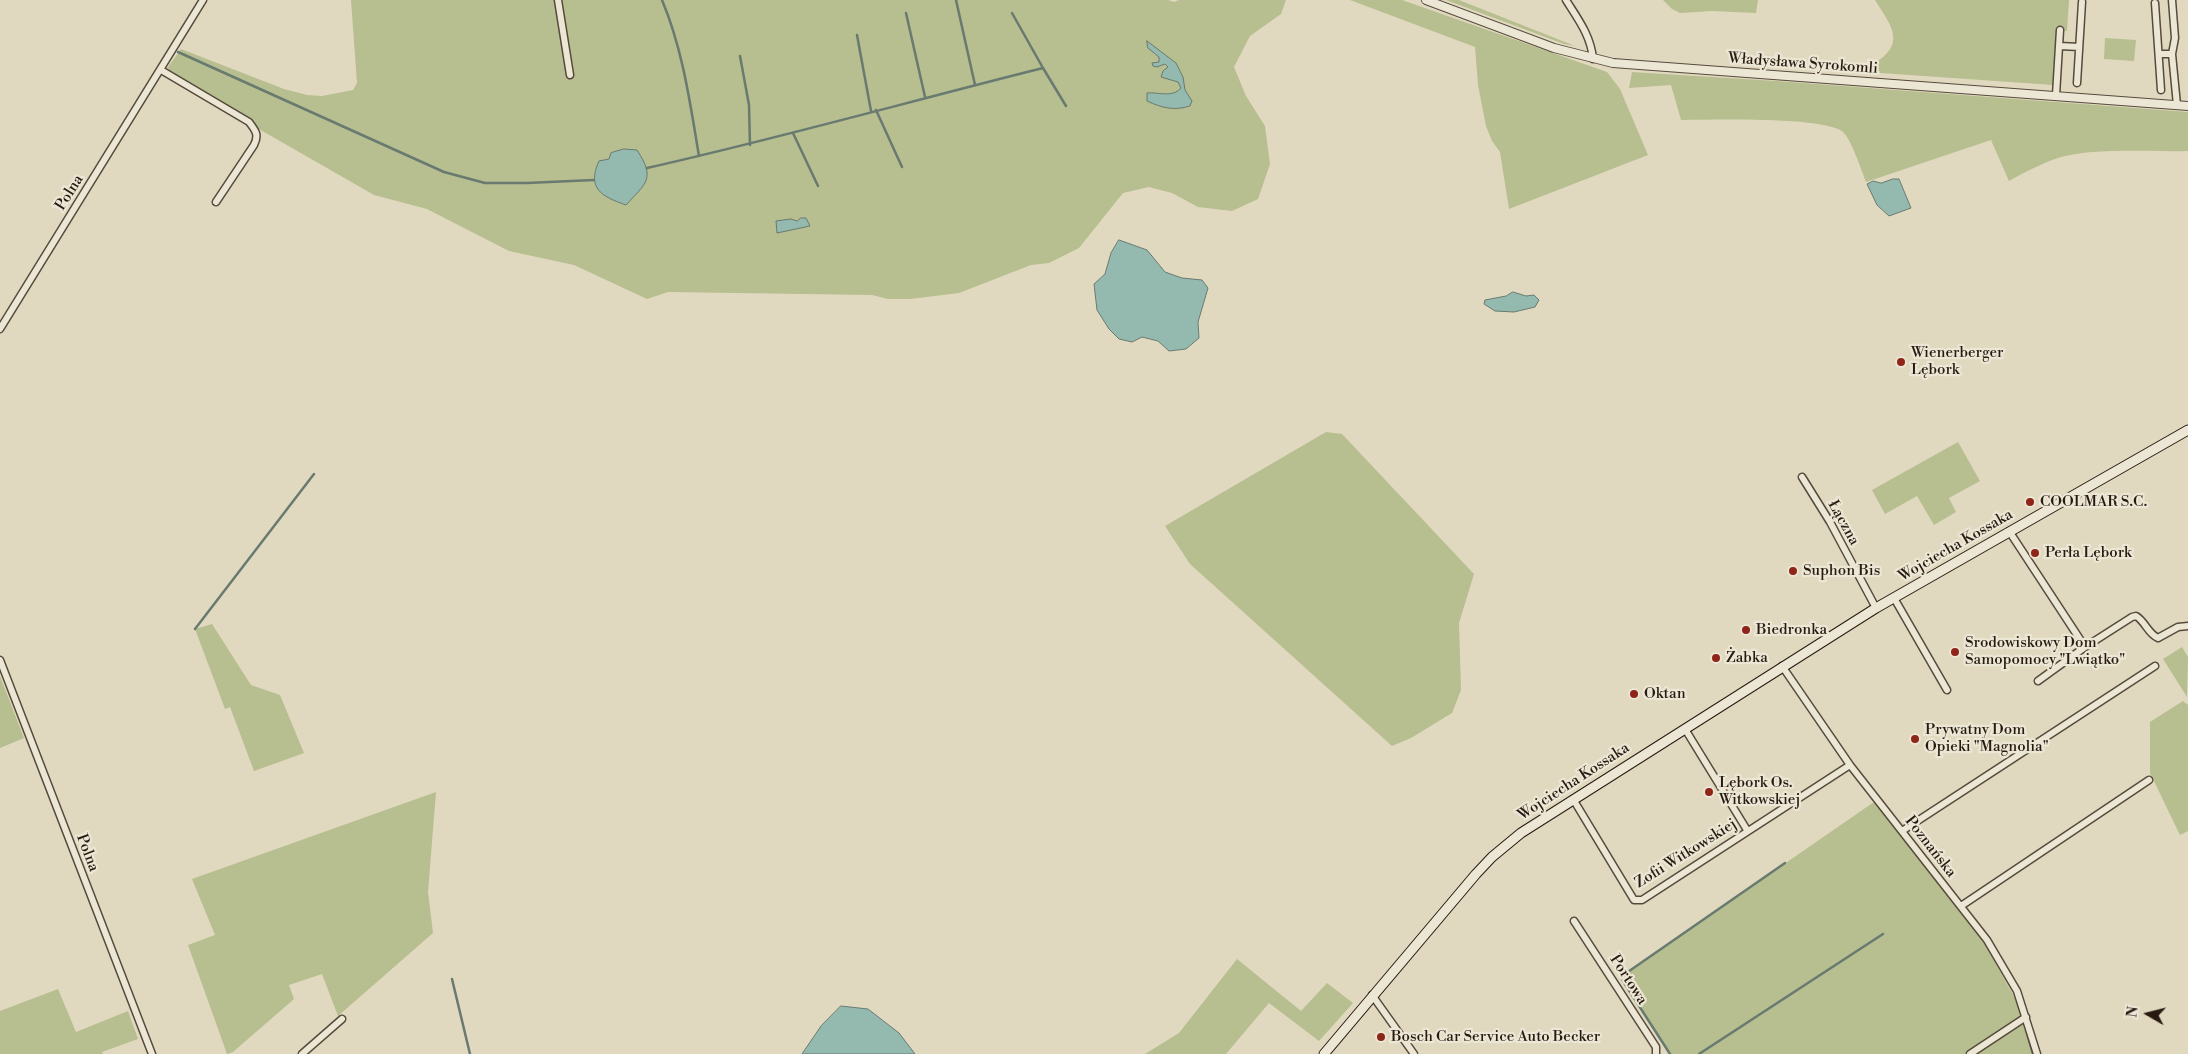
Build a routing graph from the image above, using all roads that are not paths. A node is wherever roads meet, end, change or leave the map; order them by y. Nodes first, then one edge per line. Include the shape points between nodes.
1 (203, 0) edge
2 (558, 0) edge
3 (1426, 0) edge
4 (1566, 0) edge
5 (2172, 0) edge
6 (2082, 2) dead end
7 (2155, 4) dead end
8 (2060, 30) dead end
9 (2060, 46) junction
10 (2079, 47) junction
11 (2159, 54) junction
12 (2172, 54) junction
13 (1593, 59) junction
14 (161, 70) junction
15 (570, 75) dead end
16 (2077, 83) dead end
17 (2161, 90) dead end
18 (2056, 95) junction
19 (2177, 105) junction
20 (2188, 106) edge
21 (216, 202) dead end
22 (0, 329) edge
23 (2188, 430) edge
24 (1802, 477) dead end
25 (2009, 531) junction
26 (1894, 598) junction
27 (1876, 608) junction
28 (2188, 626) edge
29 (2085, 647) junction
30 (0, 660) edge
31 (1782, 666) junction
32 (2155, 666) dead end
33 (2038, 681) dead end
34 (1948, 690) dead end
35 (1685, 729) junction
36 (1850, 765) junction
37 (2149, 780) dead end
38 (1573, 799) junction
39 (1747, 830) junction
40 (1902, 831) junction
41 (1961, 906) junction
42 (1574, 921) dead end
43 (1372, 995) junction
44 (2026, 1018) junction
45 (342, 1019) dead end
46 (152, 1054) edge
47 (302, 1054) edge
48 (1324, 1054) edge
49 (1414, 1054) edge
50 (1656, 1054) edge
51 (1970, 1054) edge
52 (2037, 1054) edge

1 - 14 street, Polna
2 - 15 street
3 - 13 street, Władysława Syrokomli via 1554,48
4 - 13 street via 1587,33
5 - 12 street
6 - 10 street
7 - 11 street
8 - 9 street
9 - 10 street
9 - 18 street
10 - 16 street
11 - 12 street
11 - 17 street
12 - 19 street
13 - 18 street, Władysława Syrokomli via 1644,66
14 - 21 street via 249,122 256,130 254,145
14 - 22 street, Polna
18 - 19 street, Władysława Syrokomli
19 - 20 street, Władysława Syrokomli
23 - 25 main road, Wojciecha Kossaka
24 - 27 street, Łączna
25 - 26 main road, Wojciecha Kossaka
25 - 29 street
26 - 27 main road, Wojciecha Kossaka
26 - 34 street, Wojciecha Kossaka
27 - 31 main road, Wojciecha Kossaka
28 - 29 street via 2178,627 2158,638 2136,616
29 - 33 street
30 - 46 street, Polna
31 - 35 main road, Wojciecha Kossaka
31 - 36 street, Poznańska
32 - 40 street
35 - 38 main road, Wojciecha Kossaka
35 - 39 street
36 - 39 street, Zofii Witkowskiej
36 - 40 street, Poznańska
37 - 41 street
38 - 39 street, Zofii Witkowskiej via 1634,900 1642,900
38 - 43 main road, Wojciecha Kossaka via 1521,833 1492,857
40 - 41 street, Poznańska
41 - 44 street, Poznańska via 2001,961 2017,991
42 - 50 street, Portowa via 1656,1047
43 - 48 main road, Wojciecha Kossaka
43 - 49 street
44 - 51 street
44 - 52 street, Poznańska
45 - 47 street

